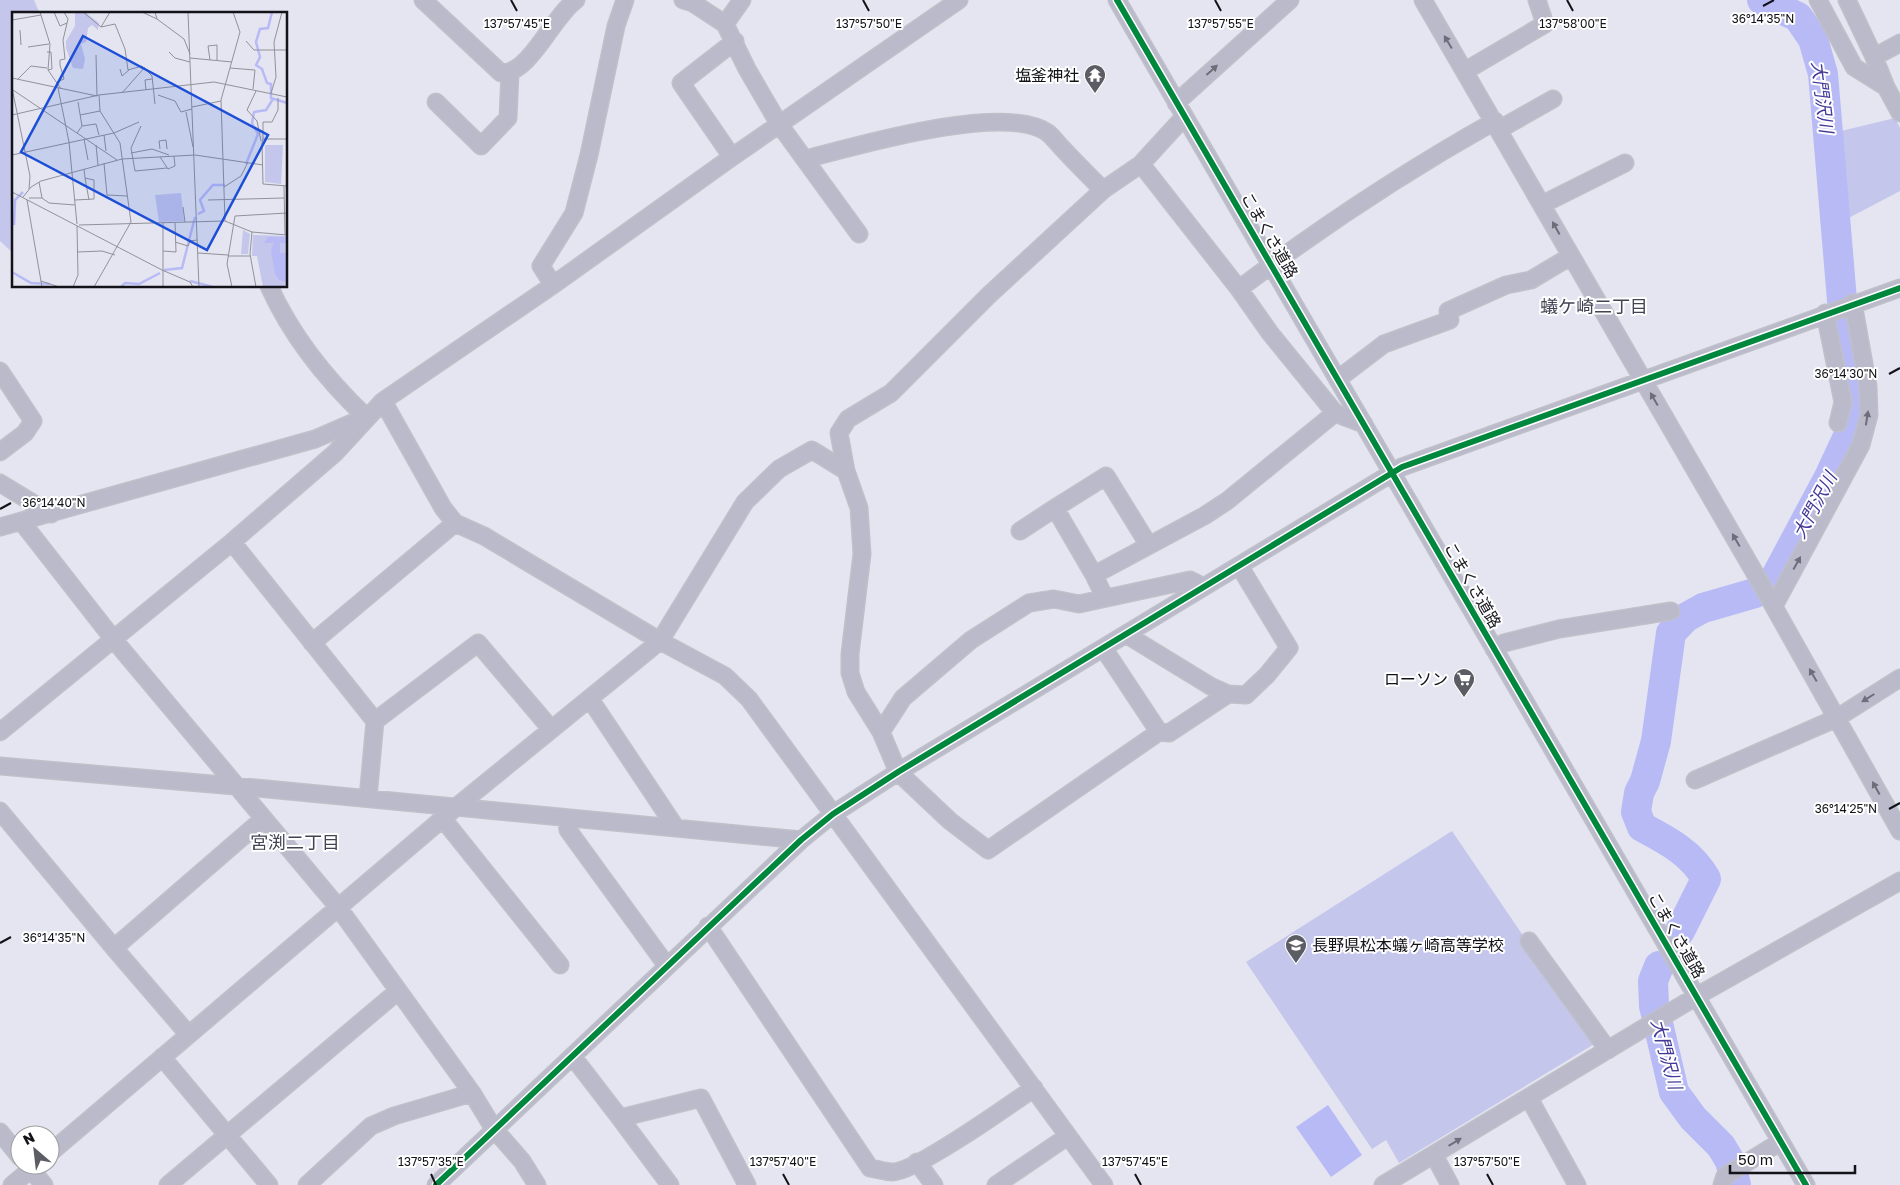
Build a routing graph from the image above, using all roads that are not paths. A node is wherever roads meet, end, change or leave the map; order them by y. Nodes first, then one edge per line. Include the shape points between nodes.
1 (422, 0) edge
2 (576, 0) edge
3 (625, 0) edge
4 (683, 0) edge
5 (742, 0) edge
6 (960, 0) edge
7 (1117, 0) edge
8 (1290, 0) edge
9 (1423, 0) edge
10 (1537, 0) edge
11 (1818, 0) edge
12 (1846, 0) edge
13 (725, 24) junction
14 (735, 41) junction
15 (1900, 43) edge
16 (1874, 58) junction
17 (1465, 71) junction
18 (510, 74) junction
19 (1886, 87) junction
20 (1553, 99) dead end
21 (436, 102) dead end
22 (1180, 110) junction
23 (1900, 113) edge
24 (779, 124) junction
25 (1498, 125) junction
26 (732, 157) junction
27 (806, 159) junction
28 (1624, 163) dead end
29 (1141, 164) junction
30 (1103, 190) junction
31 (1543, 204) junction
32 (859, 234) dead end
33 (1572, 256) junction
34 (1271, 265) junction
35 (553, 285) junction
36 (270, 288) edge
37 (1900, 288) edge
38 (1239, 289) junction
39 (1851, 304) junction
40 (1828, 312) junction
41 (0, 371) edge
42 (1338, 379) junction
43 (1643, 380) junction
44 (383, 401) junction
45 (1336, 413) junction
46 (366, 417) junction
47 (1838, 423) dead end
48 (1364, 424) junction
49 (0, 452) edge
50 (846, 471) junction
51 (1392, 472) junction
52 (0, 483) edge
53 (1055, 508) junction
54 (51, 514) junction
55 (21, 521) junction
56 (455, 523) junction
57 (0, 527) edge
58 (1020, 531) dead end
59 (232, 542) junction
60 (1148, 544) junction
61 (1240, 567) junction
62 (1094, 575) junction
63 (1204, 587) junction
64 (1767, 595) junction
65 (1105, 598) junction
66 (1671, 611) dead end
67 (1127, 635) junction
68 (114, 640) junction
69 (660, 641) junction
70 (312, 642) junction
71 (1104, 648) junction
72 (1494, 648) junction
73 (1900, 678) edge
74 (1228, 694) junction
75 (590, 699) junction
76 (1837, 718) junction
77 (375, 721) junction
78 (551, 728) junction
79 (0, 732) edge
80 (881, 732) junction
81 (1159, 732) junction
82 (0, 766) edge
83 (898, 772) junction
84 (1695, 780) dead end
85 (235, 786) junction
86 (368, 798) junction
87 (456, 808) junction
88 (0, 810) edge
89 (833, 814) junction
90 (566, 818) junction
91 (263, 819) junction
92 (442, 819) junction
93 (676, 828) junction
94 (1900, 831) edge
95 (801, 840) junction
96 (1900, 881) edge
97 (338, 907) junction
98 (708, 926) junction
99 (1529, 941) dead end
100 (114, 948) junction
101 (560, 965) dead end
102 (667, 966) junction
103 (398, 991) junction
104 (1697, 996) junction
105 (188, 1034) junction
106 (1608, 1050) junction
107 (162, 1057) junction
108 (573, 1057) junction
109 (1034, 1088) junction
110 (472, 1094) junction
111 (1529, 1098) junction
112 (620, 1118) junction
113 (494, 1129) junction
114 (0, 1132) edge
115 (227, 1135) junction
116 (1068, 1136) junction
117 (1780, 1142) junction
118 (10, 1144) edge
119 (60, 1144) edge
120 (1434, 1155) junction
121 (917, 1162) junction
122 (23, 1175) edge
123 (1724, 1181) edge
124 (12, 1185) edge
125 (168, 1185) edge
126 (269, 1185) edge
127 (307, 1185) edge
128 (436, 1185) edge
129 (537, 1185) edge
130 (670, 1185) edge
131 (747, 1185) edge
132 (934, 1185) edge
133 (996, 1185) edge
134 (1104, 1185) edge
135 (1383, 1185) edge
136 (1450, 1185) edge
137 (1576, 1185) edge
138 (1806, 1185) edge

1 - 18 street via 501,73
2 - 18 street via 551,25 522,66
3 - 35 street via 616,26 574,213 541,266
4 - 13 street
5 - 13 street
6 - 24 street
7 - 22 street, こまくさ道路
22 -> 8 street
17 -> 9 street
10 - 17 street via 1544,24
11 - 19 street via 1854,67
12 - 16 street
13 - 14 street
14 - 24 street via 747,70
14 - 26 street via 681,83
15 - 16 street
16 - 19 street
17 - 25 street
18 - 21 street via 508,118 481,146
19 - 23 street
20 - 25 street
22 - 29 street
22 - 34 street, こまくさ道路
24 - 26 street
24 - 27 street
25 - 31 street
25 - 34 street via 1425,161 1358,203
26 - 35 street
27 - 30 street via 900,135 1012,122 1048,132
27 - 32 street
28 - 31 street
29 - 30 street
29 - 38 street
30 - 50 street via 891,393 848,419 839,433
33 -> 31 street
33 - 42 street via 1531,280 1506,285 1448,311 1450,320 1384,344
33 - 43 street
34 - 38 street
34 - 42 street, こまくさ道路
35 - 44 street
36 - 46 street via 300,339 343,395
37 - 39 street
38 - 45 street via 1270,333
39 - 40 street
64 -> 39 street via 1861,445 1869,415 1868,386
40 - 43 street
40 - 47 street via 1844,402
41 - 49 street via 33,421 25,433
42 - 48 street, こまくさ道路
43 - 51 street
64 -> 43 street
44 - 46 street
44 - 56 street via 443,508
45 - 48 street
45 - 60 street via 1204,516
46 - 54 street via 316,439
46 - 59 street via 335,453
48 - 51 street, こまくさ道路
50 - 69 street via 812,450 778,469 746,502
50 - 80 street via 859,508 862,554 850,673 856,692
51 - 61 street
51 - 72 street, こまくさ道路
52 - 54 street
53 - 58 street
53 - 60 street via 1106,476
53 - 62 street
54 - 55 street
55 - 57 street
55 - 68 street
56 - 69 street via 484,536
56 - 70 street
59 - 68 street
59 - 70 street
60 - 62 street
61 - 63 street
61 - 74 street via 1288,648 1246,695
62 - 65 street
63 - 65 street via 1190,580
63 - 67 street
76 -> 64 street
65 - 80 street via 1079,604 1054,599 1030,603 971,640 904,698
66 - 72 street via 1559,630
67 - 71 street
67 - 74 street
68 - 79 street
68 - 85 street
69 - 75 street
69 - 89 street via 725,676 749,699
70 - 77 street
71 - 81 street
71 - 83 street
72 - 104 street, こまくさ道路
73 -> 76 street
74 - 81 street via 1169,733
75 - 78 street
75 - 93 street
76 - 84 street
94 -> 76 street
77 - 78 street via 478,643
77 - 86 street
78 - 87 street
80 - 83 street
81 - 83 street via 988,850 950,821
82 - 85 street
83 - 89 street
85 - 86 street
85 - 91 street
86 - 87 street
87 - 90 street
87 - 92 street
88 - 100 street
89 - 95 street
89 - 109 street
90 - 93 street
90 - 102 street via 568,830
91 - 97 street
91 - 100 street
92 - 97 street
92 - 101 street
93 - 95 street
95 - 98 street
96 - 104 street
97 - 103 street
97 - 105 street
98 - 102 street
98 - 121 street via 870,1168 894,1172
99 - 106 street
100 - 105 street
102 - 108 street
103 - 110 street
103 - 115 street
104 - 106 street
104 - 117 street, こまくさ道路
105 - 107 street
106 - 111 street
107 - 115 street
107 - 119 street
108 - 112 street
108 - 113 street
109 - 116 street
109 - 121 street via 971,1131
110 - 113 street
110 - 127 street via 394,1116 371,1126
120 -> 111 street
111 - 137 street
112 - 130 street
112 - 131 street via 701,1098
113 - 128 street
113 - 129 street
114 - 118 street
115 - 125 street
115 - 126 street
116 - 133 street
116 - 134 street
117 - 123 street
117 - 138 street, こまくさ道路
120 - 135 street
120 - 136 street
121 - 132 street
122 - 124 street

